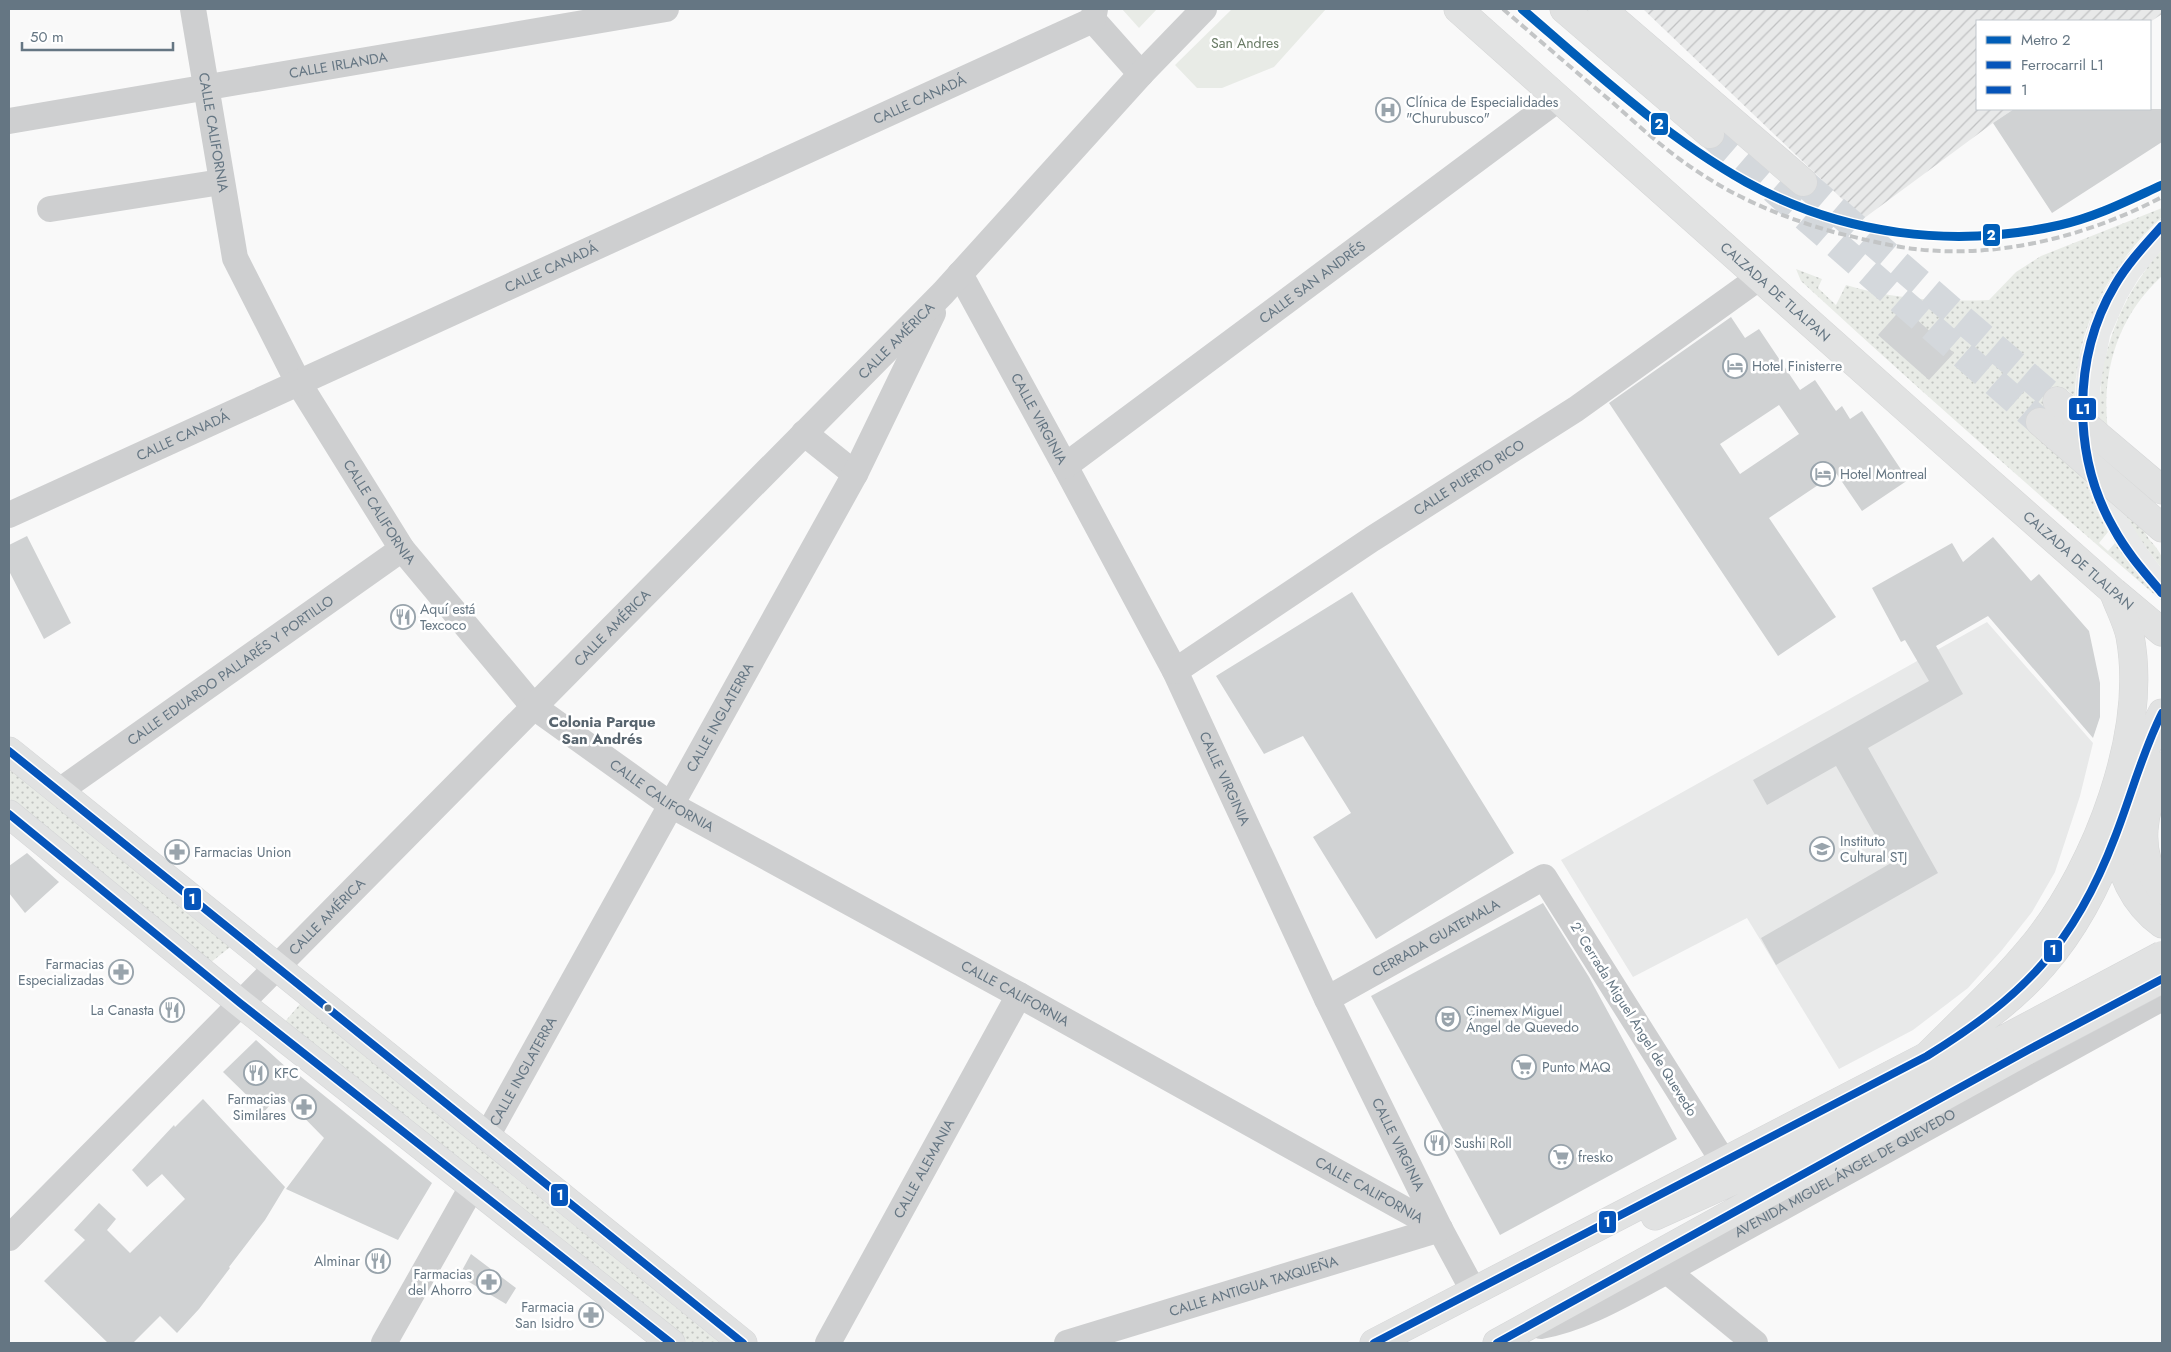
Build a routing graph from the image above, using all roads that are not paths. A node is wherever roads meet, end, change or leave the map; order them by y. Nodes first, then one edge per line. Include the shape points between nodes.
1 (192, 9) edge
2 (666, 9) edge
3 (1204, 9) edge
4 (1458, 9) edge
5 (1564, 9) edge
6 (1602, 9) edge
7 (1094, 14) edge
8 (1141, 74) junction
9 (205, 88) junction
10 (1558, 98) junction
11 (9, 121) edge
12 (1710, 134) tunnel mouth
13 (221, 182) junction
14 (1803, 182) tunnel mouth
15 (50, 209) dead end
16 (1760, 277) junction
17 (951, 283) junction
18 (298, 382) junction
19 (804, 433) junction
20 (1065, 466) junction
21 (855, 474) junction
22 (2158, 483) edge
23 (9, 515) edge
24 (2162, 528) edge
25 (402, 549) junction
26 (2114, 592) junction
27 (2162, 632) edge
28 (1175, 671) junction
29 (534, 707) junction
30 (2162, 713) edge
31 (9, 752) edge
32 (2162, 766) edge
33 (58, 792) junction
34 (2140, 797) junction
35 (671, 805) junction
36 (12, 822) edge
37 (2116, 836) junction
38 (1544, 877) joint
39 (2162, 890) edge
40 (2162, 924) edge
41 (2162, 955) edge
42 (276, 966) junction
43 (2162, 979) edge
44 (1019, 994) junction
45 (2162, 998) edge
46 (1328, 999) junction
47 (240, 1003) junction
48 (1990, 1016) junction
49 (2026, 1050) junction
50 (1926, 1056) junction
51 (487, 1136) junction
52 (1723, 1161) junction
53 (472, 1187) junction
54 (1440, 1229) junction
55 (9, 1238) edge
56 (1536, 1259) junction
57 (1667, 1271) junction
58 (1474, 1292) junction
59 (1520, 1330) junction
60 (1396, 1336) edge
61 (384, 1343) edge
62 (670, 1343) edge
63 (743, 1343) edge
64 (828, 1343) edge
65 (1066, 1343) edge
66 (1374, 1343) edge
67 (1497, 1343) edge
68 (1755, 1343) edge

1 - 9 street, CALLE CALIFORNIA
2 - 9 street, CALLE IRLANDA
3 - 8 street, CALLE AMÉRICA
4 - 10 main road, CALZADA DE TLALPAN
5 - 12 main road
6 - 14 main road
7 - 8 street, CALLE CANADÁ
7 - 18 street, CALLE CANADÁ
8 - 17 street, CALLE AMÉRICA
9 - 11 street, CALLE IRLANDA
9 - 13 street, CALLE CALIFORNIA
10 - 16 main road, CALZADA DE TLALPAN
10 - 20 street, CALLE SAN ANDRÉS
13 - 15 street
13 - 18 street, CALLE CALIFORNIA via 235,258
16 - 26 main road, CALZADA DE TLALPAN
16 - 28 street, CALLE PUERTO RICO via 1576,410 1372,539
17 - 19 street, CALLE AMÉRICA
17 - 20 street, CALLE VIRGINIA
17 - 21 street, CALLE INGLATERRA
18 - 23 street, CALLE CANADÁ
18 - 25 street, CALLE CALIFORNIA
19 - 21 street
19 - 29 street, CALLE AMÉRICA
20 - 28 street, CALLE VIRGINIA
21 - 35 street, CALLE INGLATERRA
22 - 24 main road via 2049,412
25 - 29 street, CALLE CALIFORNIA
25 - 33 street, CALLE EDUARDO PALLARÉS Y PORTILLO
26 - 27 main road, CALZADA DE TLALPAN
26 - 50 main road via 2130,635 2132,704 2124,754 2099,834 2076,882 2038,940 1987,997
28 - 46 street, CALLE VIRGINIA
29 - 35 street, CALLE CALIFORNIA
29 - 42 street, CALLE AMÉRICA
30 - 34 main road via 2146,745
31 - 33 main road
32 - 34 main road
33 - 42 main road
34 - 37 main road
34 - 39 main road via 2144,848 2150,871
35 - 44 street, CALLE CALIFORNIA
35 - 51 street, CALLE INGLATERRA
36 - 47 main road
37 - 40 main road via 2118,859 2132,891 2145,910
37 - 48 main road via 2093,888 2063,940 2026,985
38 - 46 street, CERRADA GUATEMALA
38 - 52 street, 2ª Cerrada Miguel Ángel de Quevedo
41 - 49 main road, bridge
42 - 47 street, CALLE AMÉRICA
42 - 51 main road
43 - 49 main road, AVENIDA MIGUEL ÁNGEL DE QUEVEDO, bridge
44 - 54 street, CALLE CALIFORNIA
44 - 64 street, CALLE ALEMANIA
45 - 49 street, AVENIDA MIGUEL ÁNGEL DE QUEVEDO
46 - 54 street, CALLE VIRGINIA
47 - 53 main road
47 - 55 street, CALLE AMÉRICA
48 - 49 main road via 2016,1021 2034,1030 2042,1038 2046,1050
48 - 50 main road
49 - 56 main road via 1643,1222
49 - 57 street, AVENIDA MIGUEL ÁNGEL DE QUEVEDO
49 - 59 main road, AVENIDA MIGUEL ÁNGEL DE QUEVEDO
50 - 52 main road
51 - 63 main road
52 - 56 main road
53 - 61 street
53 - 62 main road
54 - 58 street, CALLE VIRGINIA
54 - 65 street, CALLE ANTIGUA TAXQUEÑA
56 - 58 main road
57 - 59 street, AVENIDA MIGUEL ÁNGEL DE QUEVEDO via 1560,1323
57 - 68 street
58 - 60 main road
59 - 67 main road, AVENIDA MIGUEL ÁNGEL DE QUEVEDO
60 - 66 main road

